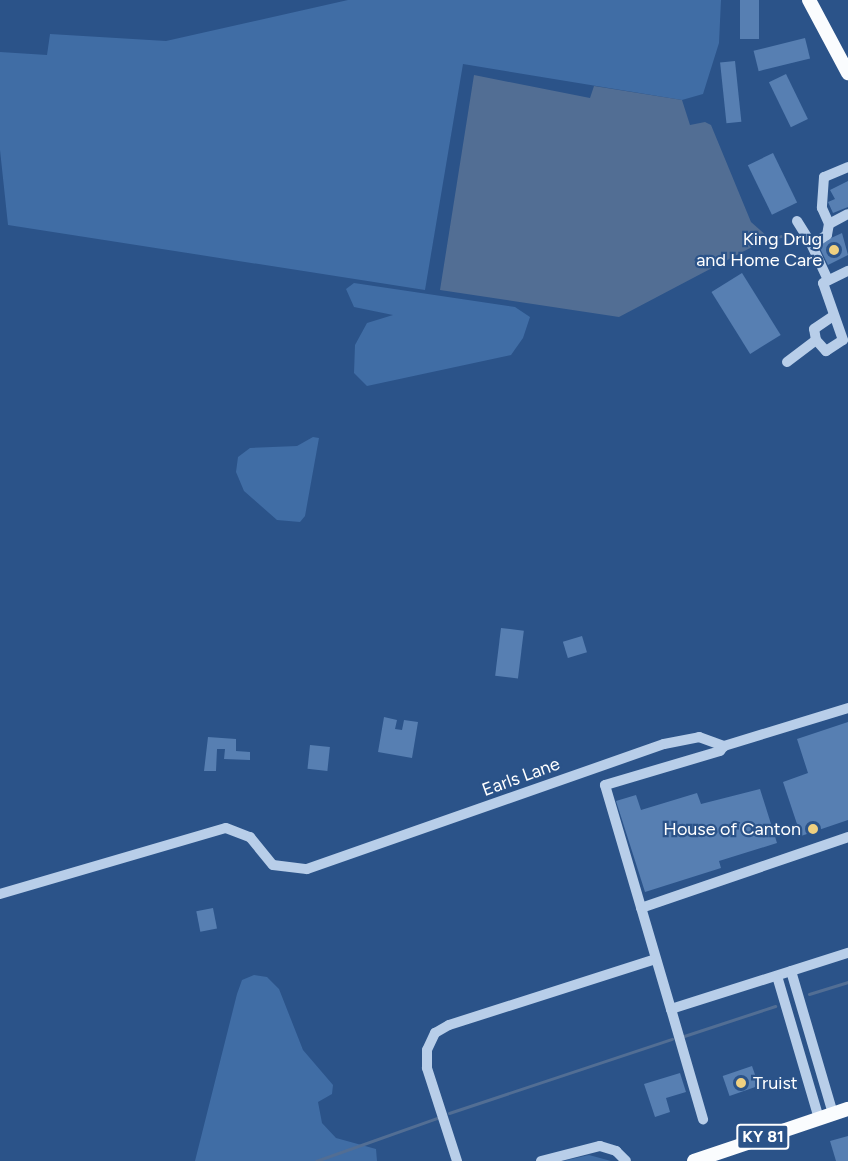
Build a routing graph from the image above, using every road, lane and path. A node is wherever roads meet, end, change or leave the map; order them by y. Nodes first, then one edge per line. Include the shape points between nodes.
1 (809, 0) edge
2 (848, 73) edge
3 (848, 166) edge
4 (848, 214) edge
5 (797, 221) dead end
6 (829, 224) junction
7 (812, 245) junction
8 (848, 271) edge
9 (828, 280) junction
10 (832, 317) junction
11 (816, 340) junction
12 (787, 362) dead end
13 (848, 708) edge
14 (724, 746) junction
15 (848, 839) edge
16 (0, 894) edge
17 (641, 908) junction
18 (848, 953) edge
19 (656, 959) junction
20 (791, 971) junction
21 (777, 976) junction
22 (671, 1009) junction
23 (848, 1109) edge
24 (833, 1114) junction
25 (704, 1119) dead end
26 (819, 1119) junction
27 (457, 1161) edge
28 (541, 1161) edge
29 (626, 1161) edge
30 (694, 1161) edge

1 - 2 main road
3 - 6 street via 824,177 822,208
4 - 6 street
5 - 7 street
6 - 7 street via 827,235
7 - 9 street
8 - 9 street
9 - 10 street via 823,283
10 - 11 street via 814,329
10 - 11 street via 843,340 826,351
11 - 12 street
13 - 14 street
14 - 16 street, Earls Lane via 699,737 664,744 307,869 273,865 243,832 217,829
14 - 17 street via 720,751 604,785
15 - 17 street
17 - 19 street
18 - 20 street
19 - 22 street
19 - 27 street via 449,1025 435,1033 427,1050 427,1068
20 - 21 street
20 - 24 street
21 - 22 street
21 - 26 street
22 - 25 street
23 - 24 main road, KY 81
24 - 26 main road, KY 81
26 - 30 main road, KY 81
28 - 29 street via 600,1146 616,1151

